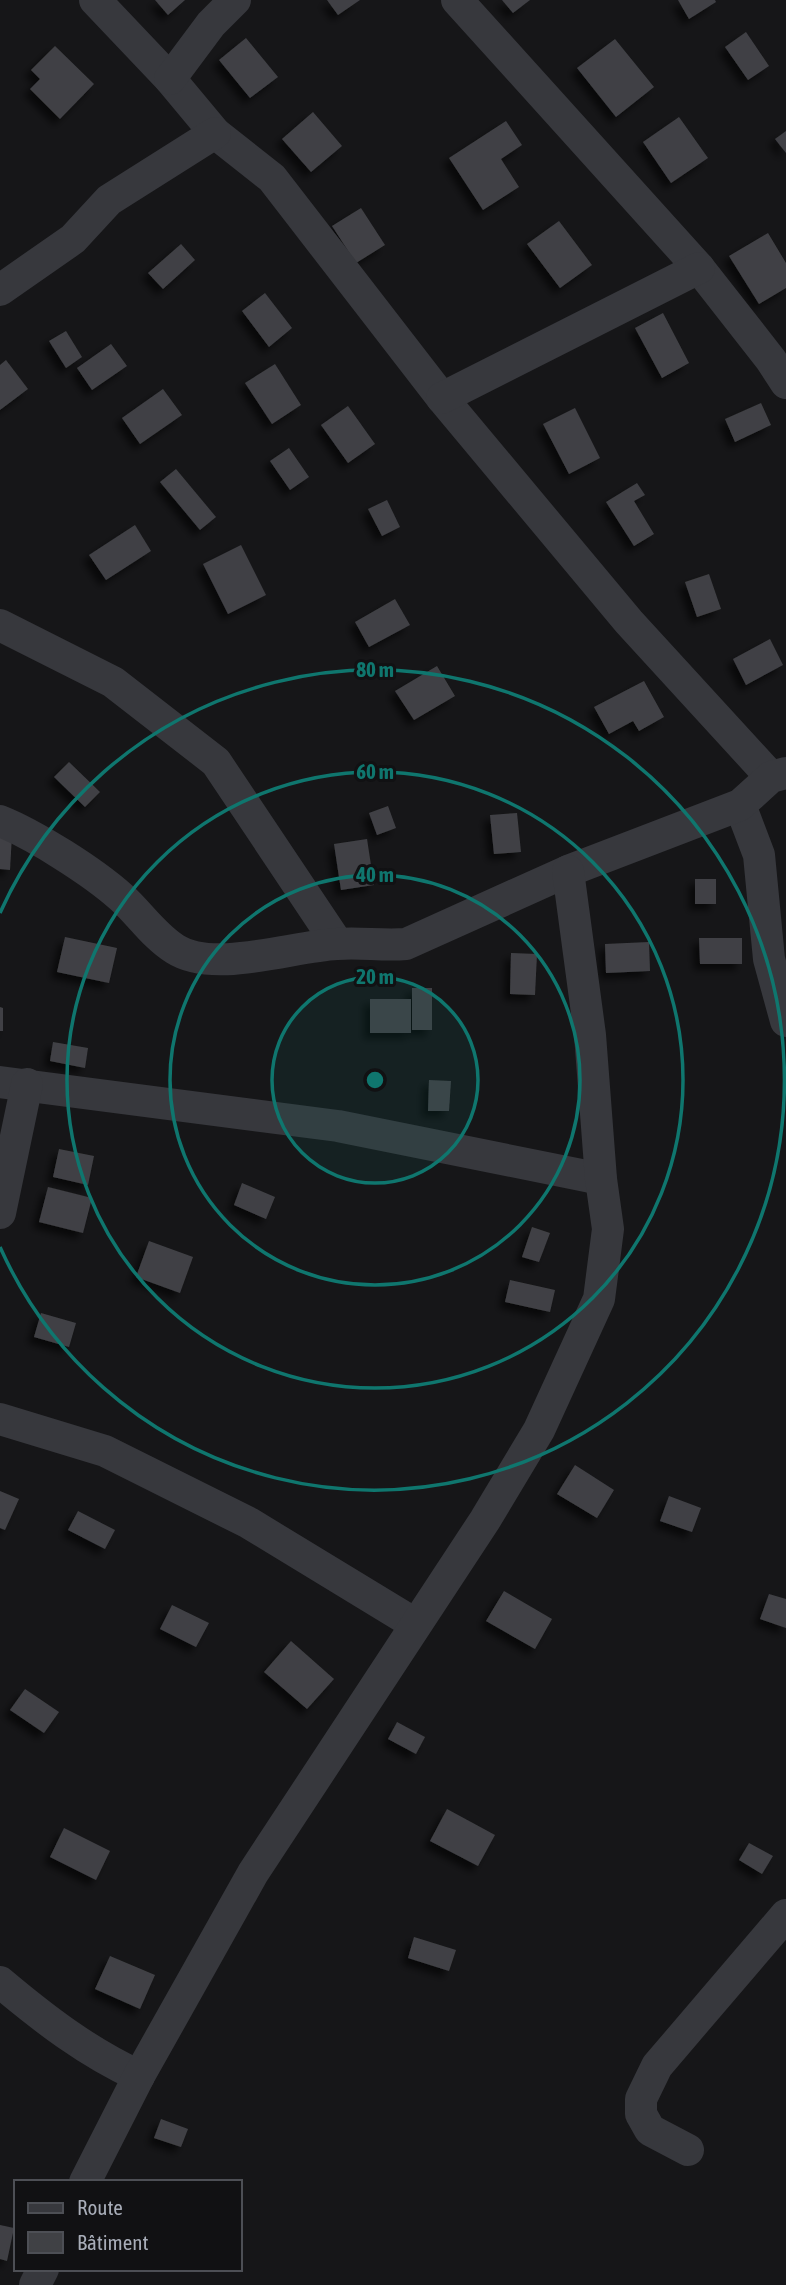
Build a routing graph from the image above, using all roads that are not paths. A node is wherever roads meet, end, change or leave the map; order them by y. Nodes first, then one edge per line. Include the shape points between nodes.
1 (95, 0) edge
2 (235, 0) edge
3 (457, 0) edge
4 (170, 79) junction
5 (215, 133) junction
6 (699, 268) junction
7 (0, 290) edge
8 (786, 383) edge
9 (442, 398) junction
10 (0, 625) edge
11 (779, 775) edge
12 (740, 805) junction
13 (0, 821) edge
14 (568, 871) junction
15 (337, 943) junction
16 (786, 1021) edge
17 (14, 1083) edge
18 (601, 1180) junction
19 (0, 1213) edge
20 (0, 1419) edge
21 (415, 1624) junction
22 (786, 1915) edge
23 (0, 1982) edge
24 (139, 2076) junction
25 (688, 2150) dead end
26 (86, 2180) edge

1 - 4 street
2 - 4 street
3 - 6 street
4 - 5 street
5 - 7 street via 109,200 73,239
5 - 9 street via 272,178
6 - 8 street
6 - 9 street
9 - 11 street via 629,622
10 - 15 street via 113,682 216,762
11 - 12 street
12 - 14 street
12 - 16 street via 760,855 769,959
13 - 15 street via 86,871 175,949 193,957 247,958
14 - 15 street via 406,944
14 - 18 street via 590,1035
17 - 18 street via 338,1126
17 - 19 street
18 - 21 street via 608,1229 599,1298 539,1430
20 - 21 street via 105,1451 248,1523
21 - 24 street via 253,1873
22 - 25 street via 657,2066 641,2099 641,2114 650,2130
23 - 24 street via 57,2029
24 - 26 street

